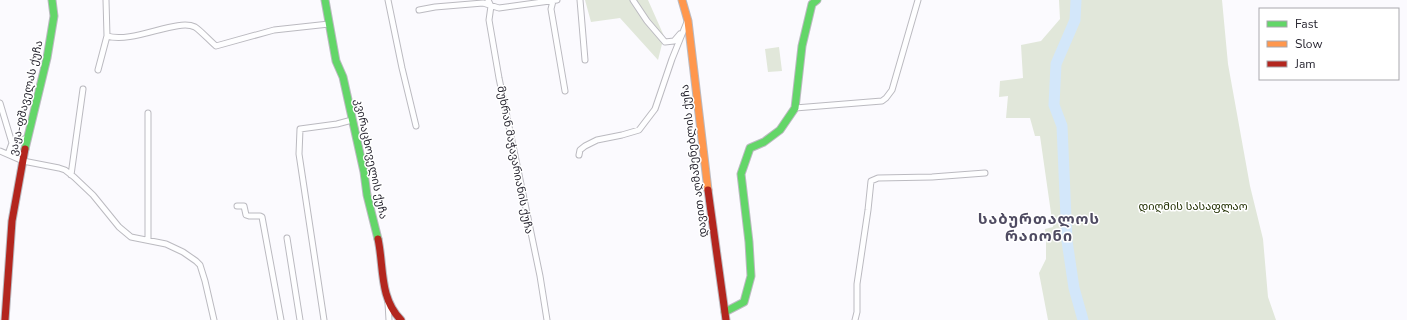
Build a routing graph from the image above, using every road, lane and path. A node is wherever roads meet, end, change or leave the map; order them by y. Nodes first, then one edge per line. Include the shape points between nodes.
1 (52, 0) edge
2 (57, 0) edge
3 (106, 0) edge
4 (325, 0) edge
5 (388, 0) edge
6 (488, 0) edge
7 (555, 0) edge
8 (580, 0) edge
9 (633, 0) edge
10 (682, 0) edge
11 (918, 0) edge
12 (813, 1) edge
13 (491, 6) junction
14 (54, 8) junction
15 (419, 10) dead end
16 (688, 21) junction
17 (329, 24) junction
18 (107, 36) junction
19 (585, 60) dead end
20 (98, 70) dead end
21 (83, 89) dead end
22 (565, 91) dead end
23 (0, 103) edge
24 (795, 108) junction
25 (148, 113) dead end
26 (352, 120) junction
27 (416, 126) dead end
28 (27, 138) junction
29 (12, 143) junction
30 (0, 151) edge
31 (8, 154) junction
32 (579, 155) dead end
33 (23, 161) junction
34 (985, 173) dead end
35 (71, 174) junction
36 (237, 206) dead end
37 (287, 238) dead end
38 (148, 240) junction
39 (8, 276) junction
40 (0, 279) edge
41 (388, 301) junction
42 (725, 312) junction
43 (5, 320) edge
44 (214, 320) edge
45 (281, 320) edge
46 (300, 320) edge
47 (324, 320) edge
48 (389, 320) edge
49 (400, 320) edge
50 (547, 320) edge
51 (726, 320) edge
52 (855, 320) edge

1 - 14 street
2 - 14 street, ვაჟა-ფშაველას ქუჩა
3 - 18 street
4 - 17 street, კვირაცხოველის ქუჩა
5 - 27 street
6 - 13 street, მუხრან მაჭავარიანის ქუჩა
7 - 13 street via 499,8
7 - 22 street via 552,9
8 - 19 street
9 - 16 street via 665,42 674,41
10 - 16 street, დავით აღმაშენებლის ქუჩა
11 - 24 street via 892,90 886,98 882,101
12 - 24 street via 802,46
13 - 15 street via 483,4
13 - 50 street, მუხრან მაჭავარიანის ქუჩა via 489,20 499,78
14 - 28 street, ვაჟა-ფშაველას ქუჩა via 47,58
16 - 32 street via 655,109 639,130 597,140 580,150
16 - 42 street, დავით აღმაშენებლის ქუჩა
17 - 18 street via 274,30 216,46 195,27 186,26 129,37
17 - 26 street, კვირაცხოველის ქუჩა
18 - 20 street
21 - 35 street
23 - 29 street
24 - 42 street via 780,130 764,142 750,148 746,156 741,174 751,276 744,302
25 - 38 street
26 - 41 street, კვირაცხოველის ქუჩა via 364,172 366,195 379,244
26 - 47 street via 300,128 299,154
28 - 29 street
28 - 33 street, ვაჟა-ფშაველას ქუჩა
29 - 31 street
30 - 31 street
31 - 33 street
33 - 35 street via 59,168
33 - 39 street, ვაჟა-ფშაველას ქუჩა via 12,220
34 - 52 street via 878,178 870,181
35 - 38 street via 119,227 131,237
36 - 45 street via 244,206 246,215 262,217
37 - 46 street
38 - 44 street via 166,244 183,252 200,265
39 - 40 street
39 - 43 street, ვაჟა-ფშაველას ქუჩა
41 - 48 street
41 - 49 street, კვირაცხოველის ქუჩა
42 - 51 street, დავით აღმაშენებლის ქუჩა

